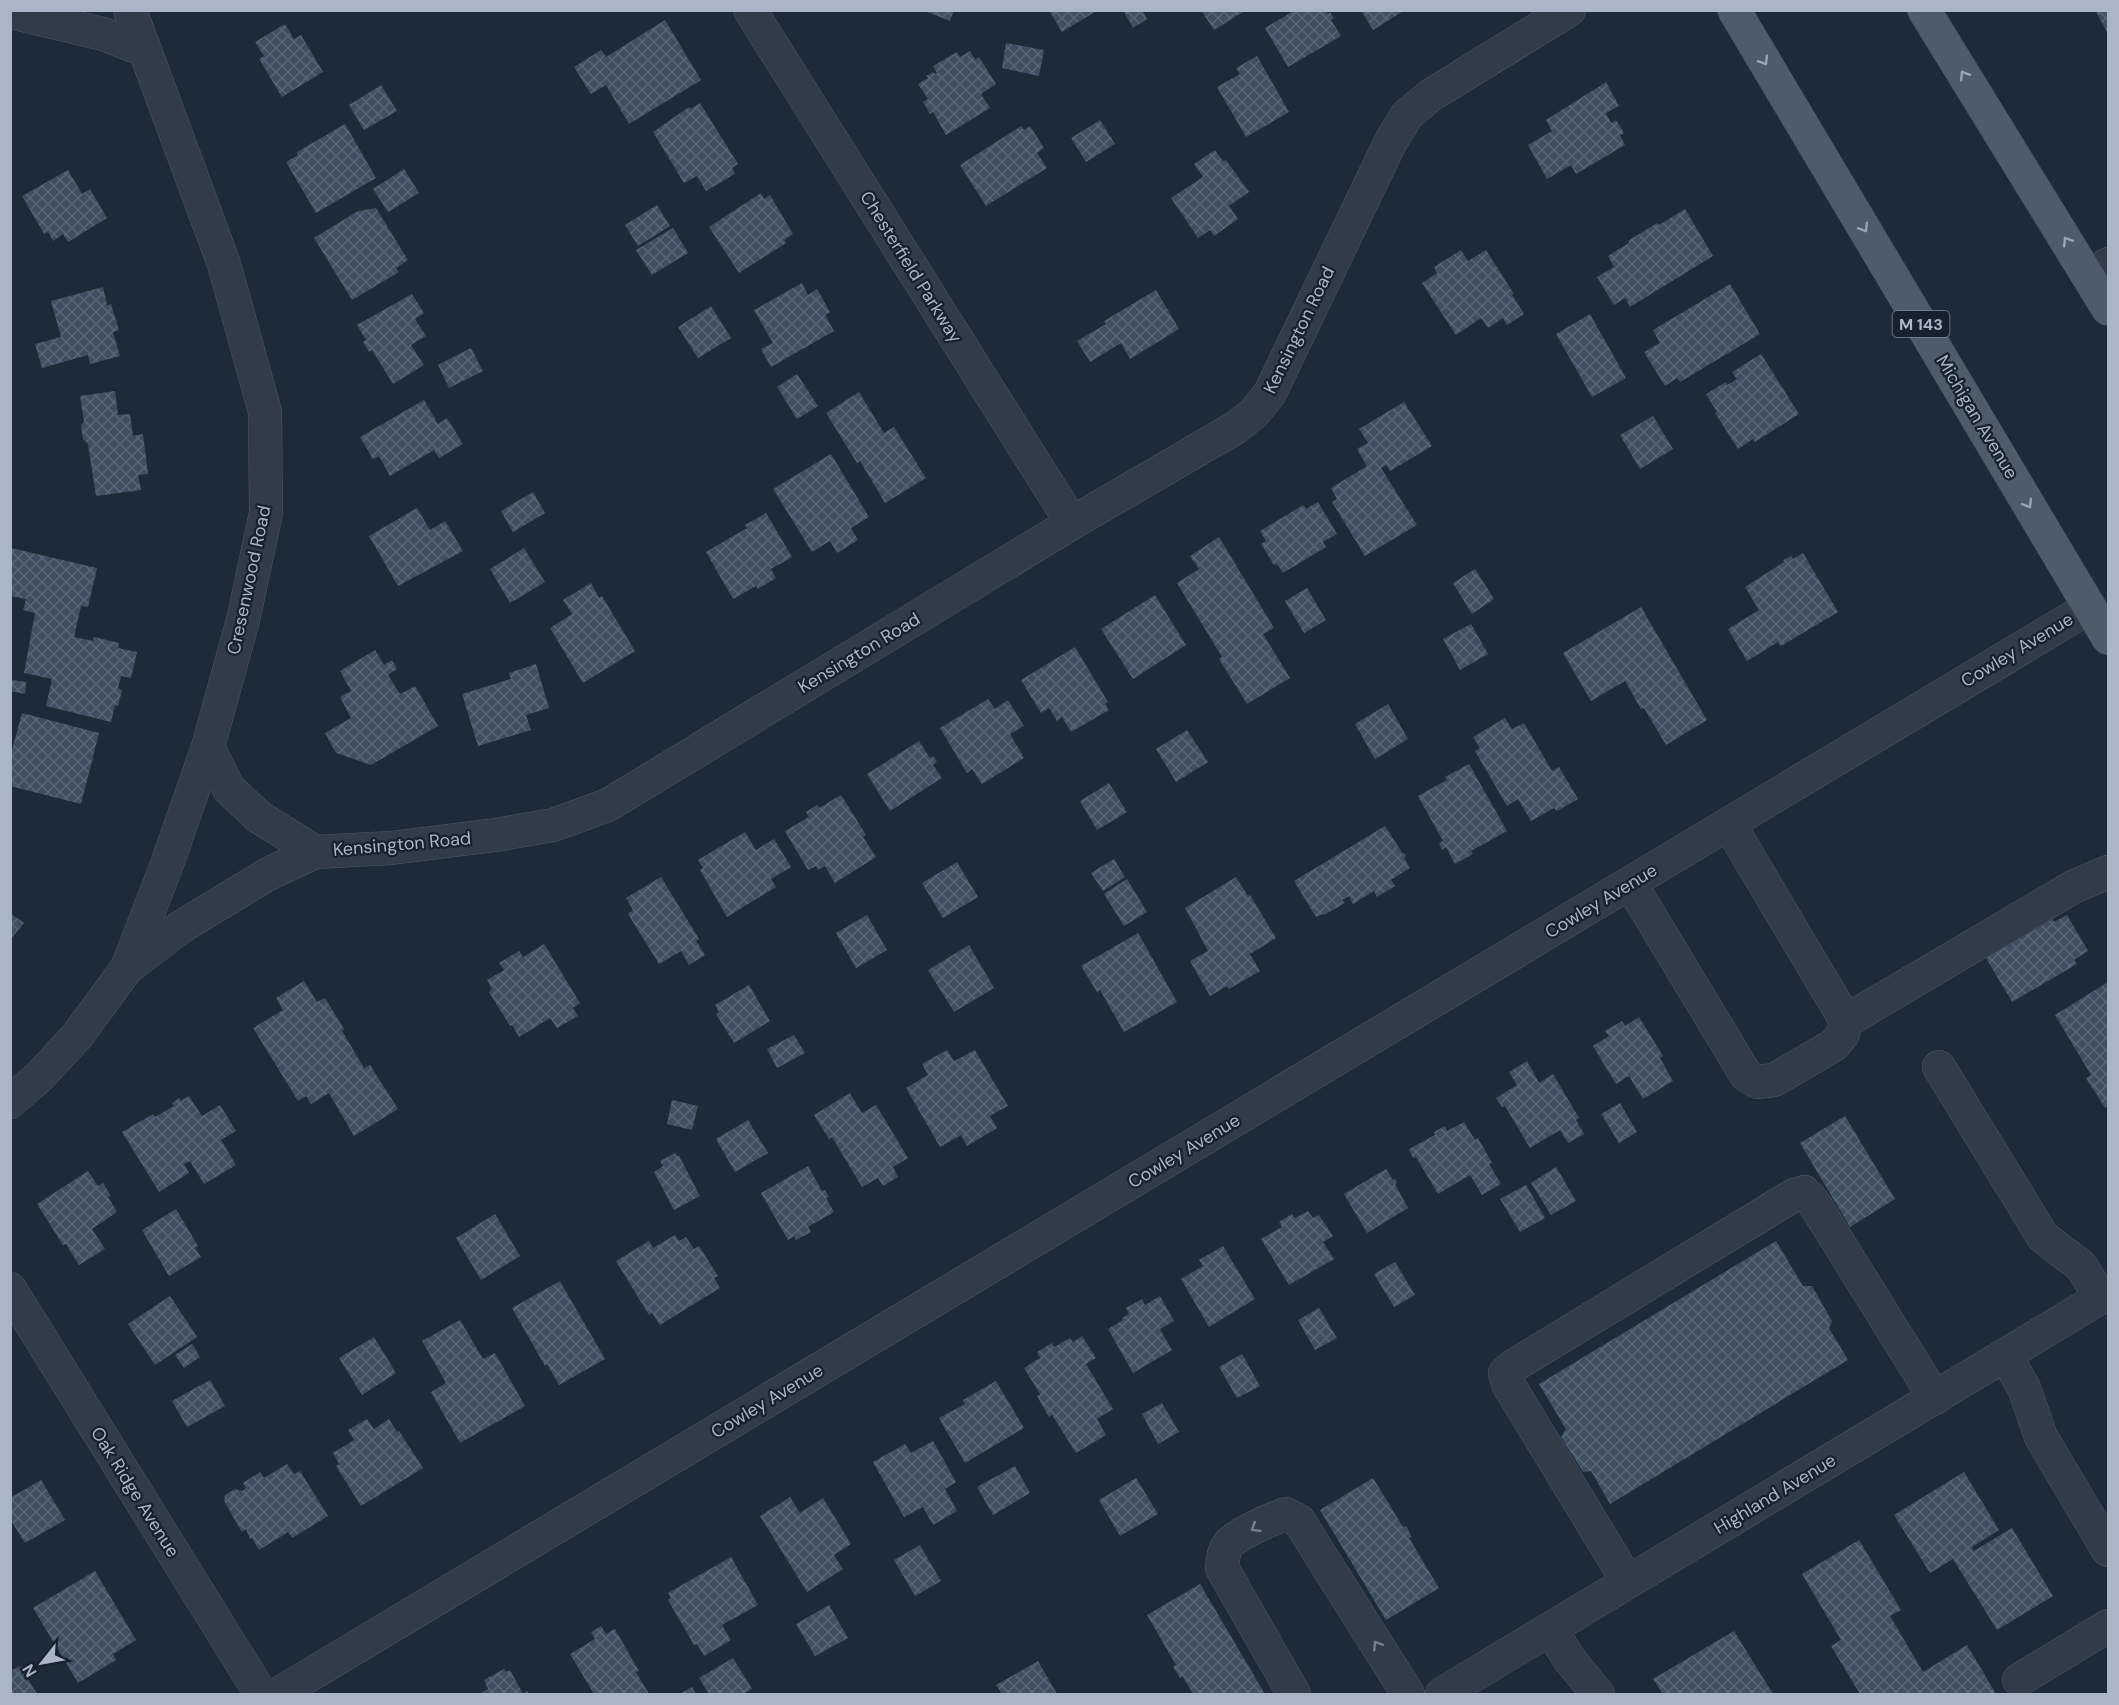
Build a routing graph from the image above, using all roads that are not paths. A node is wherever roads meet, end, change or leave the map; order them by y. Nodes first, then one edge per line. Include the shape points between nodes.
1 (130, 10) edge
2 (750, 10) edge
3 (1569, 10) edge
4 (1734, 10) edge
5 (1924, 10) edge
6 (10, 12) edge
7 (144, 50) junction
8 (2099, 270) edge
9 (2109, 309) edge
10 (1072, 523) junction
11 (2090, 607) junction
12 (2109, 638) edge
13 (208, 747) junction
14 (1729, 824) junction
15 (315, 852) junction
16 (2109, 872) edge
17 (1630, 883) junction
18 (127, 968) junction
19 (1846, 1021) junction
20 (1939, 1067) dead end
21 (10, 1102) edge
22 (10, 1289) edge
23 (2105, 1295) edge
24 (2005, 1355) junction
25 (1935, 1398) junction
26 (2109, 1550) edge
27 (1628, 1582) junction
28 (2109, 1626) edge
29 (1551, 1629) junction
30 (2019, 1680) dead end
31 (261, 1695) edge
32 (278, 1695) edge
33 (1294, 1695) edge
34 (1408, 1695) edge
35 (1442, 1695) edge
36 (1598, 1695) edge

1 - 7 street, Cresenwood Road
2 - 10 street, Chesterfield Parkway
3 - 10 street, Kensington Road via 1431,95 1407,115 1270,393 1254,413 1235,428
4 -> 11 main road, Michigan Avenue / M 143
8 -> 5 main road
6 - 7 street via 103,34
7 - 13 street, Cresenwood Road via 224,264 265,412 266,513 243,620
8 - 9 main road
10 - 15 street, Kensington Road via 608,805 553,825 495,835 391,848
11 - 12 main road, Michigan Avenue / M 143
11 - 14 street, Cowley Avenue
13 - 15 street via 229,789 259,817
13 - 18 street, Cresenwood Road
14 - 17 street, Cowley Avenue
14 - 19 street
15 - 18 street, Kensington Road via 224,900
16 - 19 street via 2073,887
17 - 19 street via 1746,1075 1757,1082 1774,1080 1834,1045 1844,1034
17 - 32 street, Cowley Avenue
18 - 21 street, Kensington Road via 77,1036
20 - 23 street via 2043,1237 2081,1266
22 - 31 street, Oak Ridge Avenue
23 - 24 street, Highland Avenue
24 - 25 street, Highland Avenue
24 - 26 street via 2024,1388 2041,1437
25 - 27 street, Highland Avenue
25 - 27 street via 1812,1200 1804,1192 1794,1195 1505,1373
27 - 29 street, Highland Avenue
28 - 30 street
29 - 35 street, Highland Avenue
29 - 36 street
34 -> 33 street via 1299,1521 1286,1514 1229,1543 1222,1568

